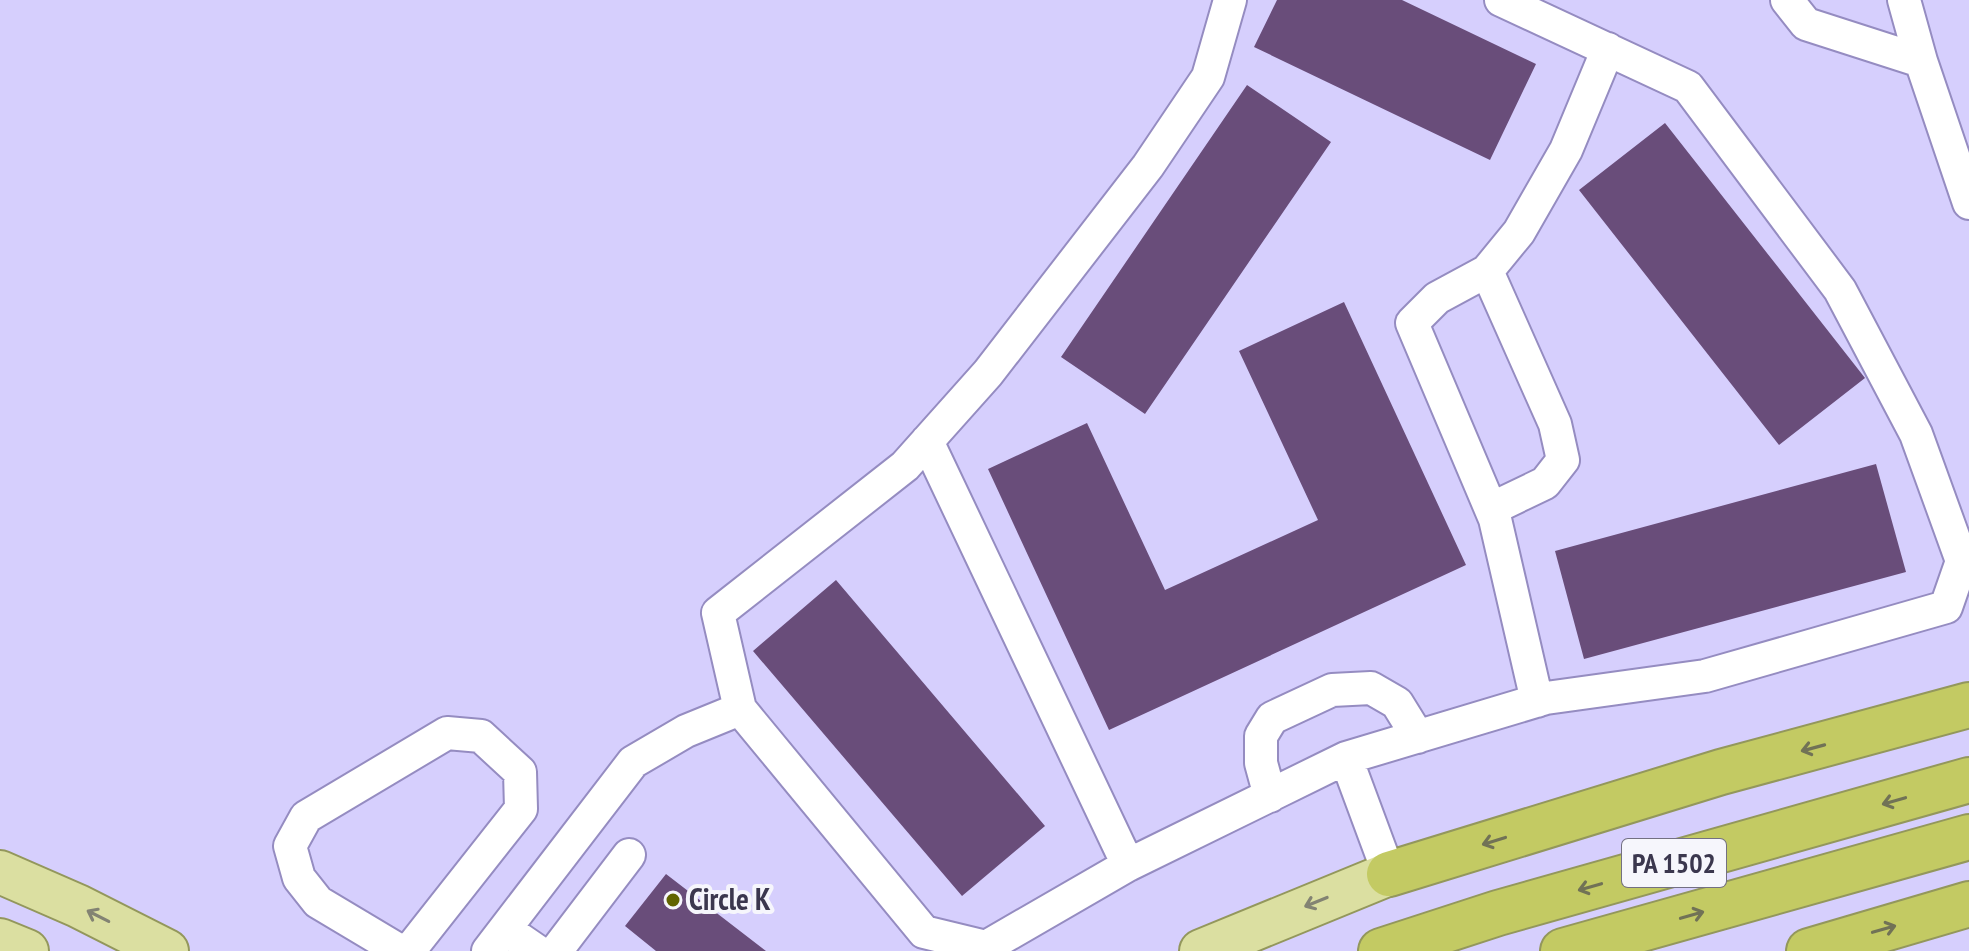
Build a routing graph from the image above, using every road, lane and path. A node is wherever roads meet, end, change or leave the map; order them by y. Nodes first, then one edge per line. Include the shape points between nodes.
1 (1230, 0) edge
2 (1501, 0) edge
3 (1787, 0) edge
4 (1904, 0) edge
5 (1608, 49) junction
6 (1921, 61) junction
7 (1969, 203) edge
8 (1487, 271) junction
9 (927, 441) junction
10 (1491, 509) junction
11 (1537, 701) junction
12 (1969, 705) edge
13 (740, 709) junction
14 (1418, 737) junction
15 (1346, 758) junction
16 (1969, 780) edge
17 (1270, 796) junction
18 (1969, 837) edge
19 (629, 855) dead end
20 (1128, 865) junction
21 (0, 872) edge
22 (1389, 874) junction
23 (1969, 904) edge
24 (0, 940) edge
25 (496, 940) edge
26 (27, 951) edge
27 (167, 951) edge
28 (400, 951) edge
29 (409, 951) edge
30 (537, 951) edge
31 (556, 951) edge
32 (1201, 951) edge
33 (1381, 951) edge
34 (1563, 951) edge
35 (1809, 951) edge

1 - 9 lane via 1208,77 1148,166 988,373
2 - 5 lane
3 - 6 lane via 1806,24
4 - 6 lane
5 - 8 lane via 1566,150 1519,232
5 - 11 lane via 1688,87 1840,290 1916,434 1962,561 1946,607 1705,676
6 - 7 lane
8 - 10 lane via 1555,424 1563,460 1545,483
8 - 10 lane via 1437,298 1412,323
9 - 13 lane via 905,466 718,613
9 - 20 lane
10 - 11 lane
11 - 14 lane
12 -> 22 highway via 1721,772
13 - 20 lane via 924,932 986,947
13 - 25 lane via 686,731 633,762
14 - 15 lane
14 - 17 lane via 1397,703 1371,688 1332,690 1272,718 1261,736 1261,763
15 - 17 lane
15 - 22 lane
16 -> 33 highway, PA 1502
17 - 20 lane
34 -> 18 highway, PA 1502
19 - 31 lane
27 -> 21 main road
22 -> 32 main road
35 -> 23 highway
24 - 26 main road
25 - 30 lane
28 - 29 lane via 318,902 299,878 290,846 306,817 447,733 481,736 520,772 521,809

